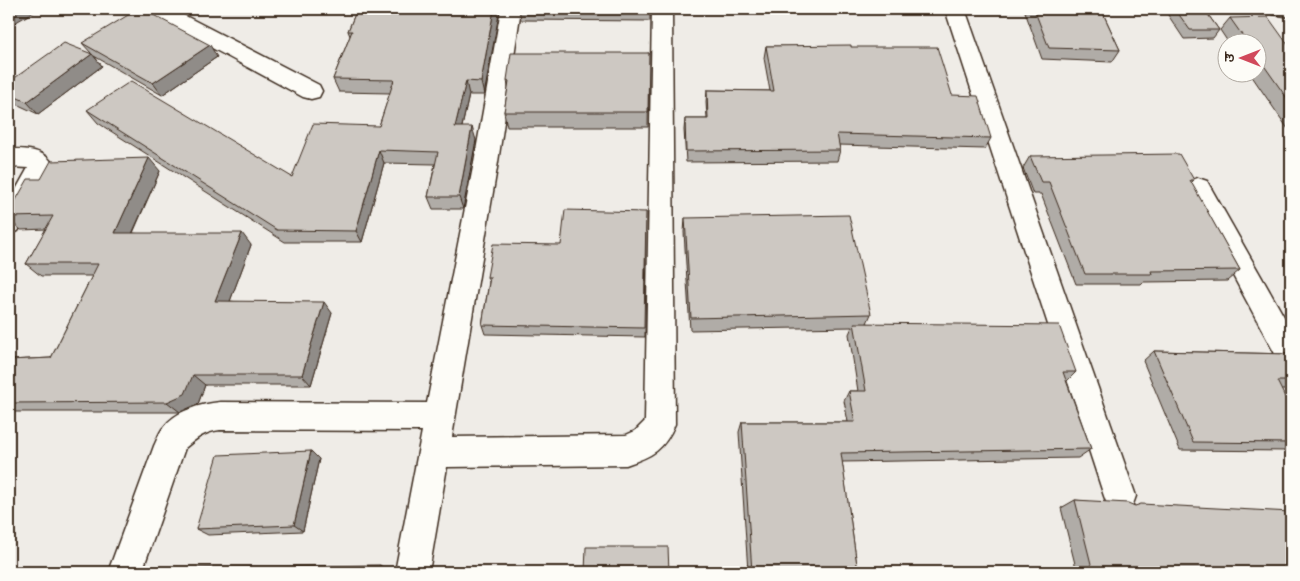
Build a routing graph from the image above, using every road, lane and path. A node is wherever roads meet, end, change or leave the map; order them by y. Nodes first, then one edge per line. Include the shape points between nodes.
1 (156, 9) edge
2 (510, 9) edge
3 (662, 9) edge
4 (956, 9) edge
5 (1280, 9) edge
6 (1291, 12) edge
7 (311, 91) dead end
8 (9, 158) edge
9 (1198, 188) dead end
10 (9, 224) edge
11 (1291, 356) edge
12 (440, 417) junction
13 (434, 452) junction
14 (1120, 496) dead end
15 (125, 572) edge
16 (412, 572) edge

1 - 7 street
2 - 12 street
3 - 13 street via 660,424 652,438 641,446 626,450
4 - 14 street
5 - 6 street
8 - 10 street via 29,158 42,166
9 - 11 street
12 - 13 street
12 - 15 street via 220,416 204,418 187,426 174,438 165,458
13 - 16 street

